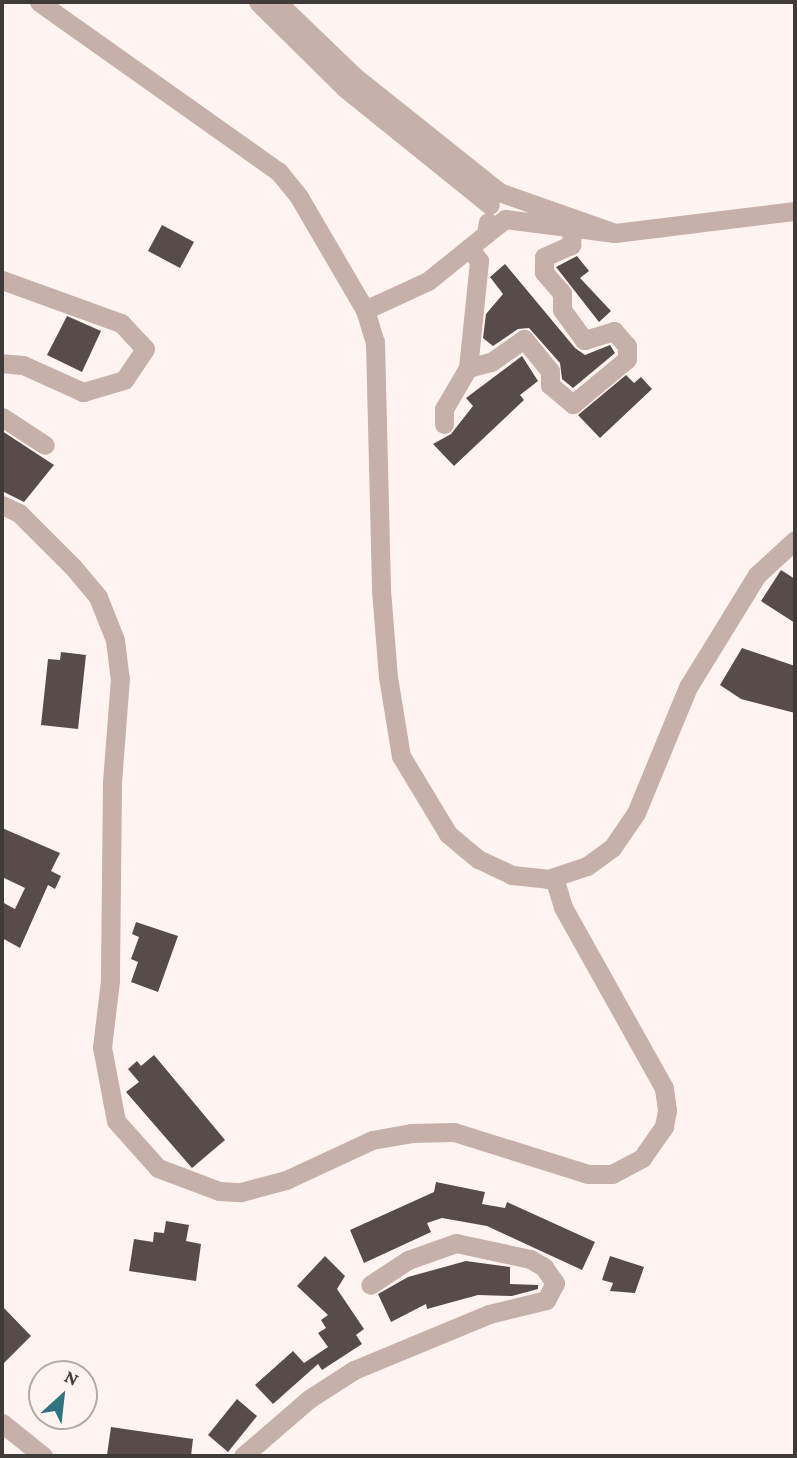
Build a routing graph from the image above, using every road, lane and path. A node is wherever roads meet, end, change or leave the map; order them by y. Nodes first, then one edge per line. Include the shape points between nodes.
1 (39, 2) edge
2 (258, 2) edge
3 (277, 2) edge
4 (494, 198) junction
5 (795, 211) edge
6 (572, 229) junction
7 (615, 233) junction
8 (486, 234) junction
9 (470, 248) junction
10 (2, 280) edge
11 (365, 310) junction
12 (2, 363) edge
13 (468, 368) junction
14 (2, 417) edge
15 (444, 425) dead end
16 (45, 445) dead end
17 (2, 505) edge
18 (795, 540) edge
19 (554, 877) junction
20 (370, 1285) dead end
21 (2, 1423) edge
22 (43, 1456) edge
23 (243, 1456) edge

1 - 11 street via 279,173 299,197
2 - 4 street via 345,88
3 - 4 street
4 - 7 street
4 - 8 street
5 - 7 street
6 - 7 street
6 - 8 street via 505,219
6 - 13 street via 571,245 544,257 544,272 562,293 562,310 584,340 614,331 627,346 627,359 573,404 550,385 550,371 524,339 491,362
8 - 9 street
9 - 11 street via 428,281
9 - 13 street via 479,261
10 - 12 street via 121,323 145,349 124,380 83,392 23,365
11 - 19 street via 375,342 381,590 401,756 448,834 478,859 512,875
13 - 15 street via 444,409
14 - 16 street
17 - 19 street via 19,513 73,567 98,597 115,640 120,678 112,783 110,981 102,1047 116,1121 128,1140 158,1168 219,1191 241,1192 286,1180 372,1140 454,1132 587,1174 612,1174 635,1163 656,1143 664,1126 664,1088 575,930
18 - 19 street via 757,575 688,687 636,813 612,848 587,866
20 - 23 street via 408,1260 456,1243 530,1259 544,1267 555,1283 546,1300 489,1314 354,1370 309,1399
21 - 22 street

